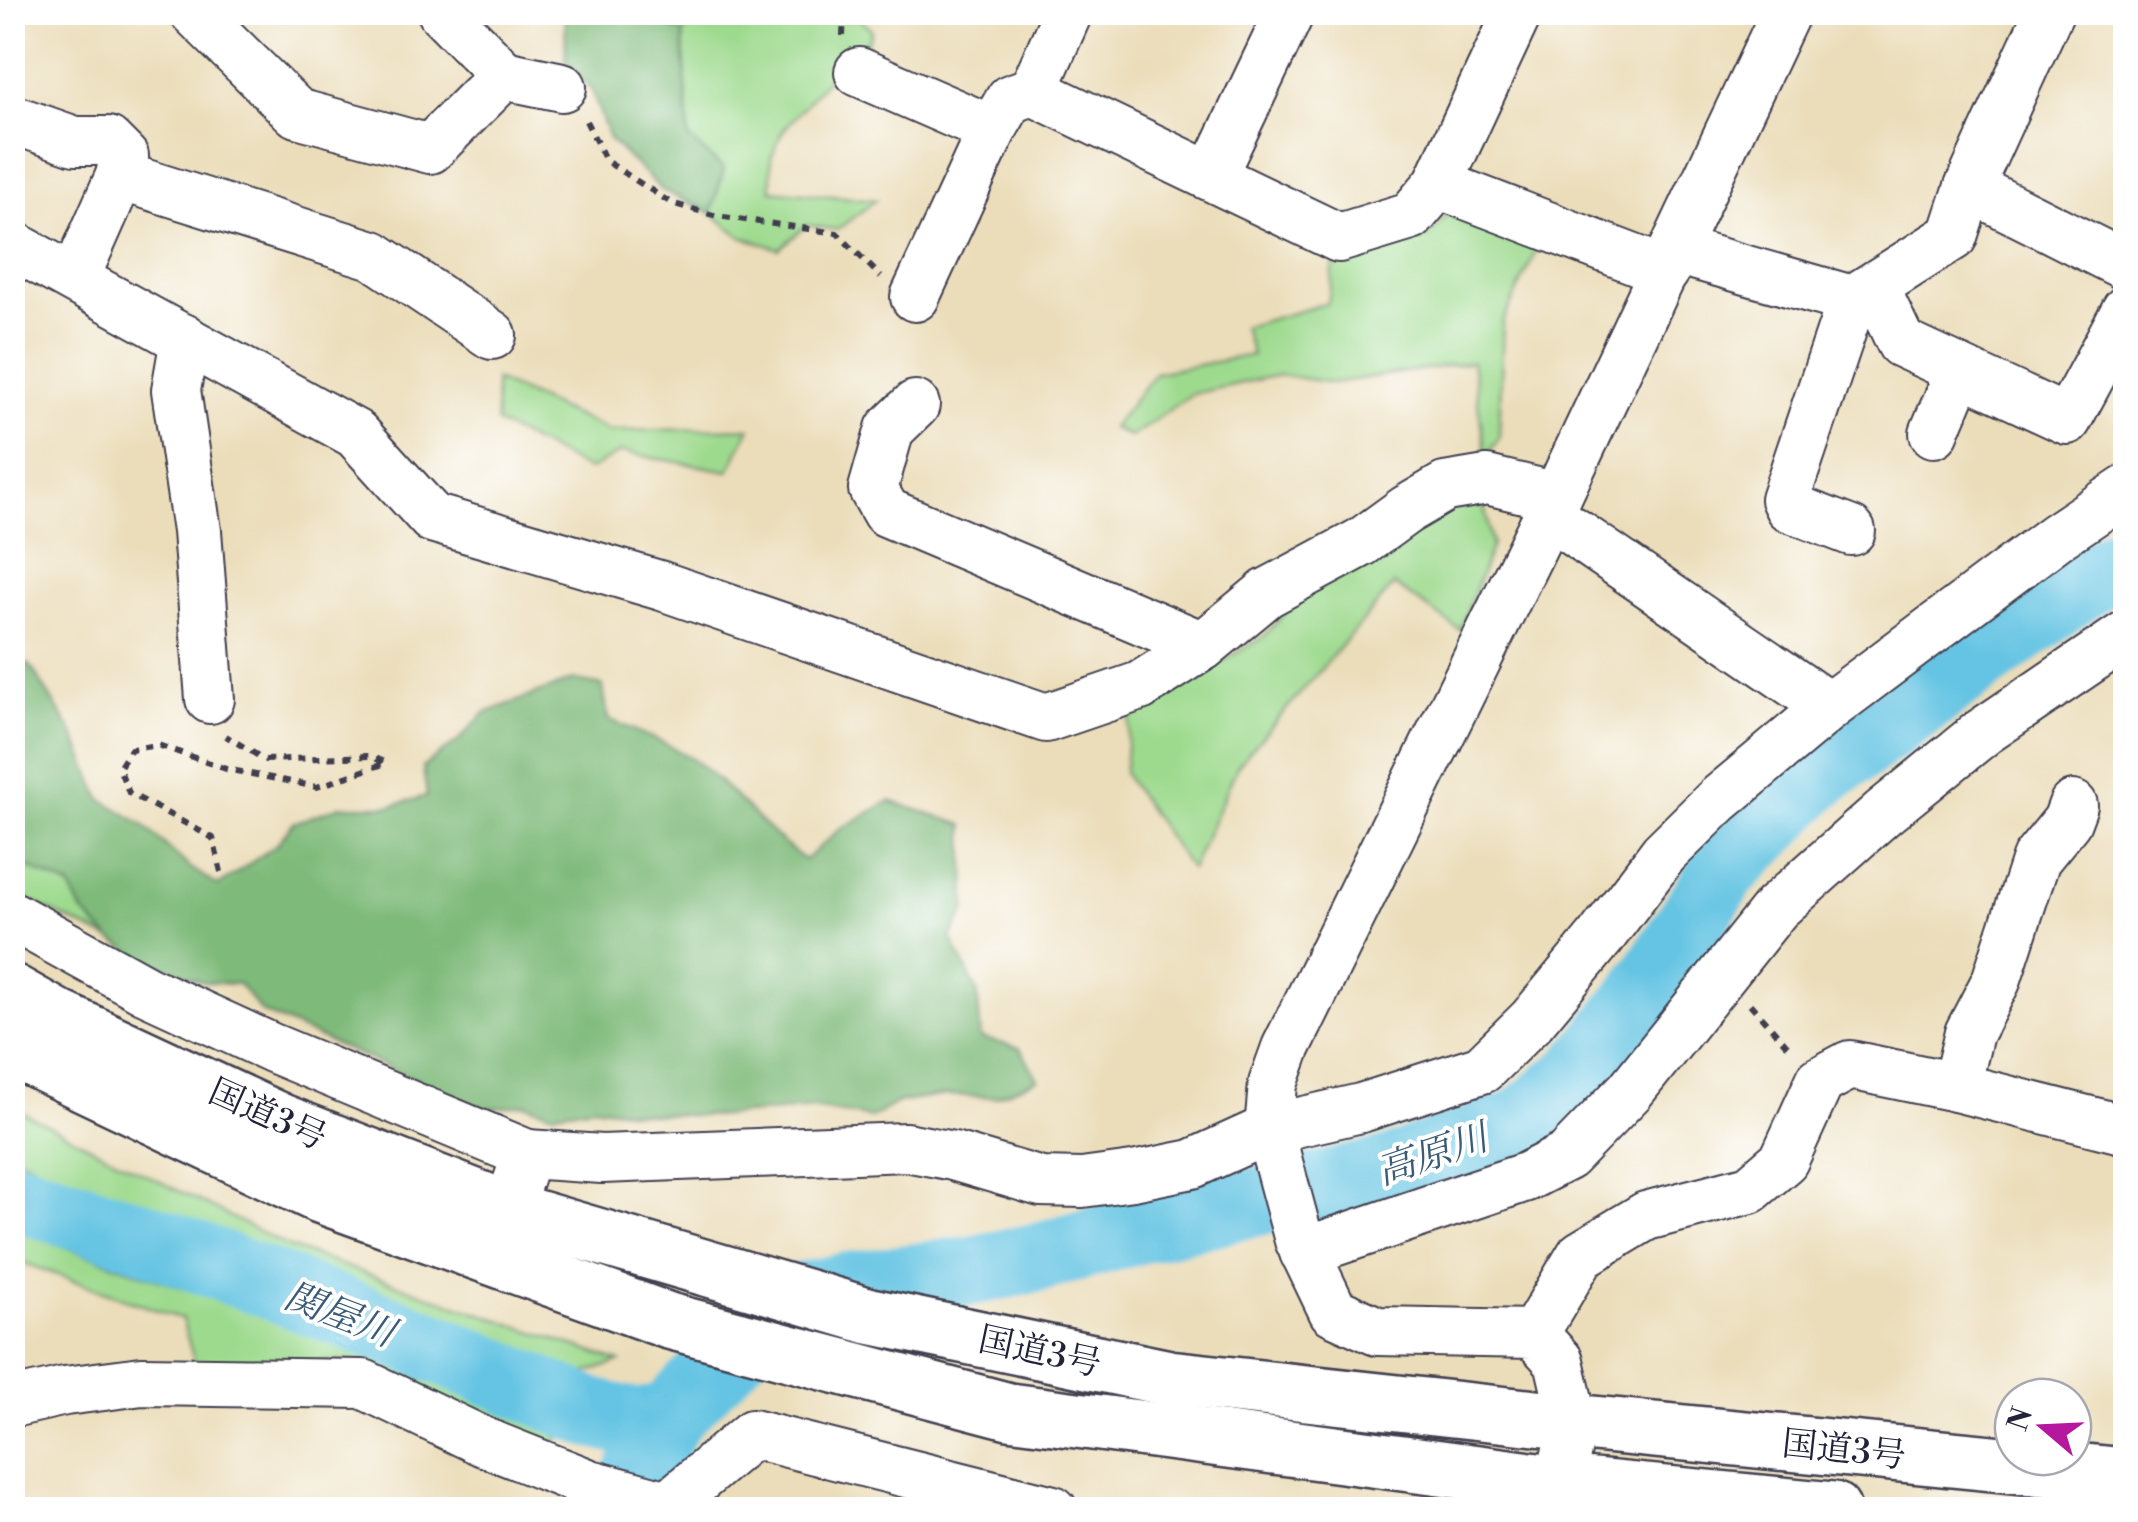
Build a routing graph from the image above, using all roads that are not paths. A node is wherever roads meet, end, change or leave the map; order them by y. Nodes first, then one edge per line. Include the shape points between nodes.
1 (194, 12) edge
2 (442, 12) edge
3 (1068, 12) edge
4 (1290, 12) edge
5 (1518, 12) edge
6 (1786, 12) edge
7 (2049, 12) edge
8 (858, 72) dead end
9 (504, 75) junction
10 (562, 87) road end
11 (1033, 91) junction
12 (12, 119) edge
13 (992, 130) junction
14 (120, 176) junction
15 (1212, 176) junction
16 (1438, 184) junction
17 (1969, 187) junction
18 (12, 245) edge
19 (1670, 260) junction
20 (2126, 266) edge
21 (75, 278) junction
22 (1863, 294) junction
23 (915, 297) road end
24 (2126, 310) edge
25 (492, 335) dead end
26 (185, 339) junction
27 (1960, 371) junction
28 (915, 405) dead end
29 (1934, 432) dead end
30 (2126, 490) edge
31 (1553, 506) junction
32 (1851, 531) dead end
33 (2126, 635) edge
34 (1203, 646) junction
35 (210, 699) road end
36 (1829, 707) junction
37 (2073, 805) dead end
38 (12, 916) edge
39 (12, 992) edge
40 (12, 1049) edge
41 (1956, 1087) junction
42 (2126, 1130) edge
43 (1272, 1139) junction
44 (527, 1154) junction
45 (508, 1210) junction
46 (1302, 1246) junction
47 (1534, 1334) junction
48 (12, 1403) edge
49 (1573, 1422) junction
50 (2126, 1476) edge
51 (586, 1497) edge
52 (1558, 1497) edge
53 (1053, 1510) edge
54 (1833, 1510) edge

1 - 9 street via 297,114 430,148
2 - 9 street
3 - 11 street
4 - 15 street
5 - 16 street
6 - 19 street
7 - 17 street
8 - 13 street
9 - 10 street
11 - 13 street via 1010,99
11 - 15 street
12 - 14 street via 75,142 108,141 124,157
13 - 23 street
14 - 21 street
14 - 25 street via 372,255
15 - 16 street via 1340,238 1411,216
16 - 19 street
17 - 20 street
17 - 22 street via 1954,236
18 - 21 street
19 - 22 street
19 - 31 street
21 - 26 street
22 - 27 street via 1901,343
22 - 32 street via 1785,499 1789,507
24 - 27 street via 2067,420
26 - 34 street via 356,434 432,518 662,586 1046,718 1140,686
26 - 35 street via 176,390 197,530
27 - 29 street
28 - 34 street via 890,429 873,489 886,512
30 - 36 street
31 - 34 street via 1487,480 1445,487 1267,593
31 - 36 street
31 - 43 street via 1286,1048 1273,1084
33 - 46 street via 1983,732 1776,908 1630,1092 1567,1156 1526,1176
36 - 43 street via 1664,853 1532,1020 1482,1069
37 - 41 street via 2036,859 1996,981 1969,1033
38 - 44 street via 146,990
39 - 45 highway, 国道3号 via 281,1122
40 - 52 highway, 国道3号 via 316,1194 669,1321 1009,1411
41 - 42 street
41 - 47 street via 1850,1065 1820,1080 1784,1160 1750,1189 1646,1216 1581,1255
43 - 44 street via 1192,1164 1082,1183 1041,1182 906,1147 602,1159
43 - 46 street
44 - 45 street
45 - 49 highway, 国道3号 via 870,1316 1170,1378
46 - 47 street via 1333,1311 1377,1331
47 - 49 street via 1559,1361
48 - 51 street via 142,1381 363,1384
49 - 50 highway, 国道3号
49 - 52 street
51 - 53 street via 668,1505 752,1434
52 - 54 highway, 国道3号

